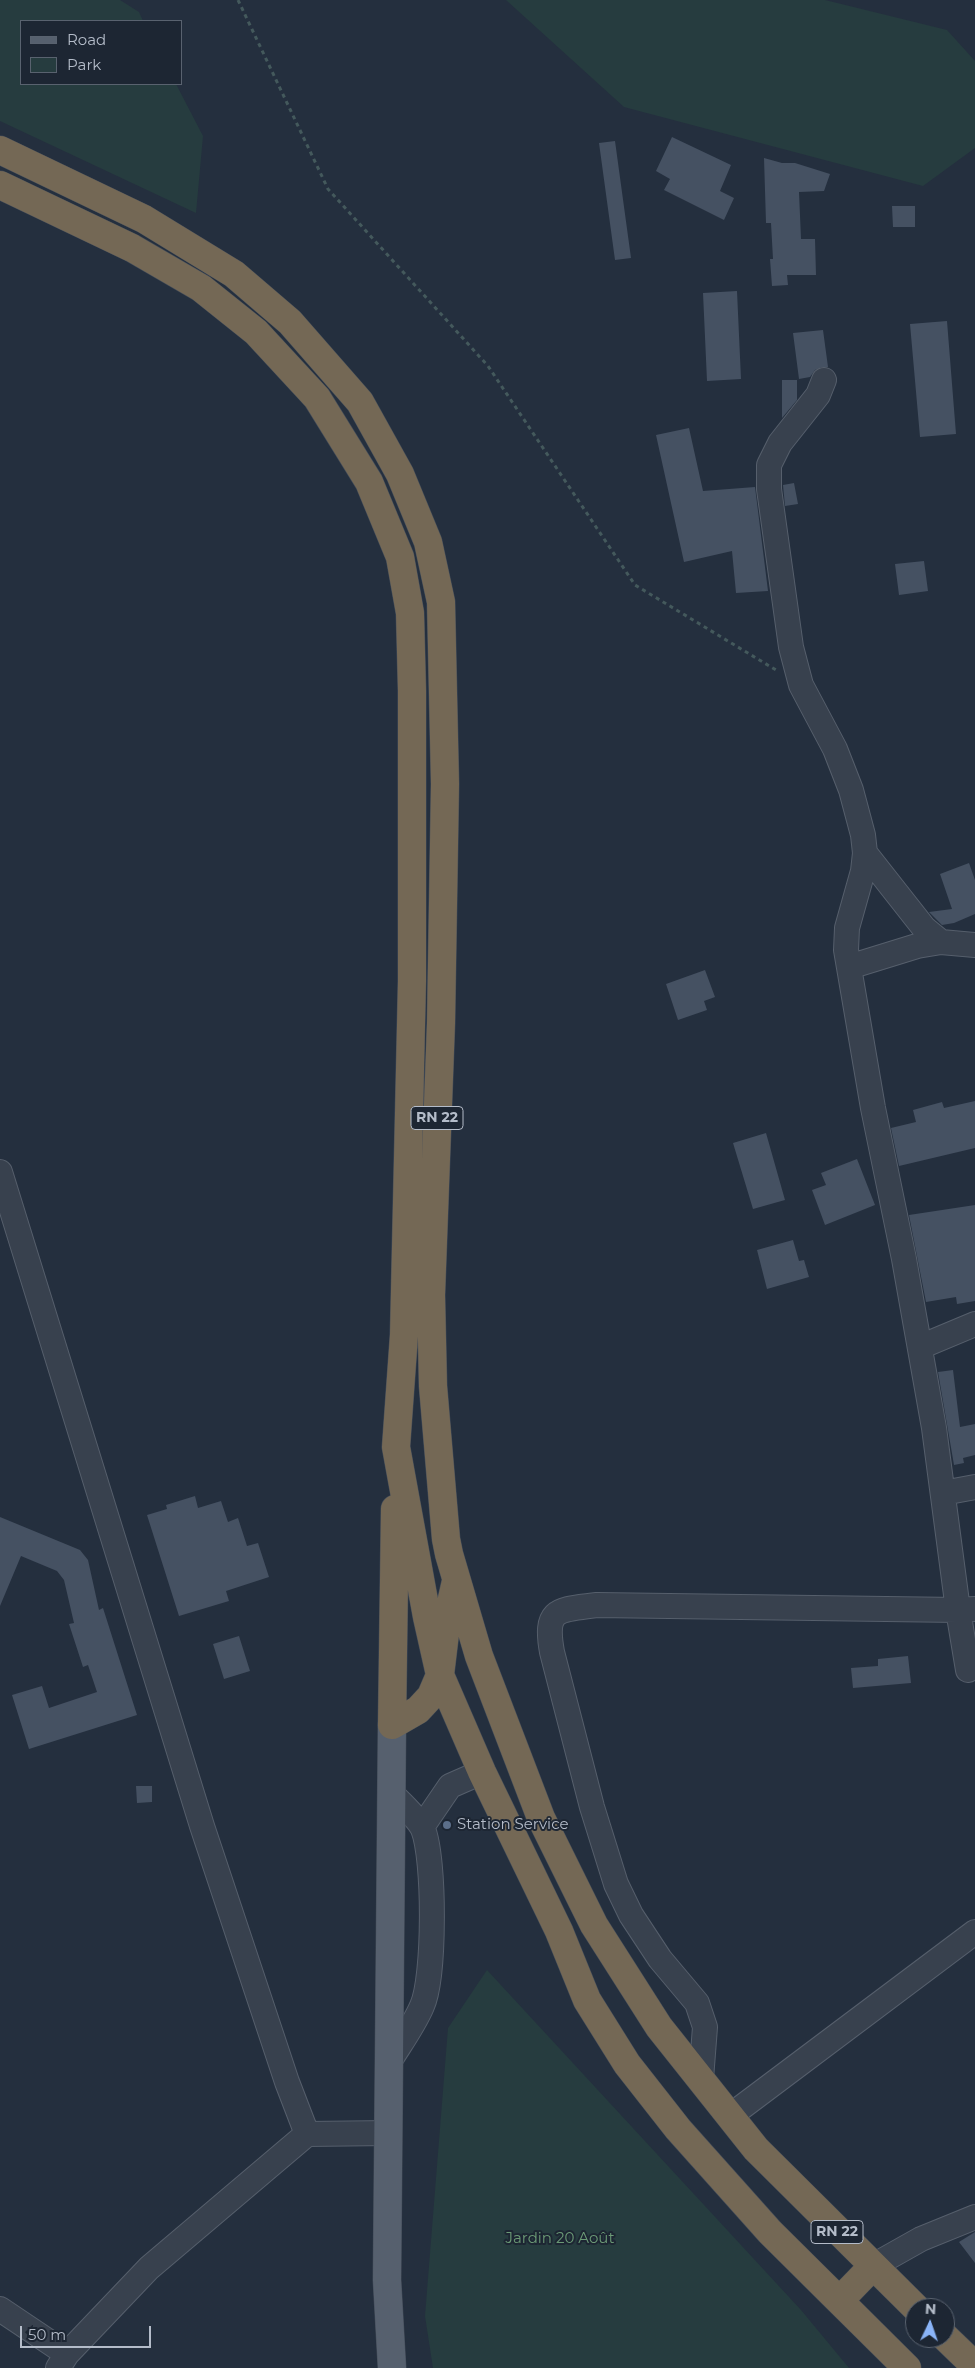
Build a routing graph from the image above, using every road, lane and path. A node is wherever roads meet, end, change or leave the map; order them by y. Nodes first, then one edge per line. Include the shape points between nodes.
1 (238, 0) edge
2 (0, 150) edge
3 (0, 185) edge
4 (824, 380) dead end
5 (800, 685) junction
6 (864, 853) junction
7 (942, 942) junction
8 (975, 945) edge
9 (849, 967) junction
10 (0, 1172) edge
11 (5, 1205) edge
12 (975, 1324) edge
13 (920, 1346) junction
14 (396, 1446) junction
15 (975, 1487) edge
16 (943, 1494) junction
17 (457, 1580) junction
18 (966, 1610) edge
19 (968, 1670) dead end
20 (440, 1675) junction
21 (392, 1725) junction
22 (482, 1772) junction
23 (390, 1792) junction
24 (422, 1827) junction
25 (975, 1932) edge
26 (390, 2062) junction
27 (700, 2079) junction
28 (730, 2116) junction
29 (389, 2133) junction
30 (307, 2134) junction
31 (975, 2217) edge
32 (873, 2266) junction
33 (906, 2298) edge
34 (840, 2300) junction
35 (0, 2309) edge
36 (955, 2346) edge
37 (62, 2361) edge
38 (974, 2364) edge
39 (392, 2368) edge
40 (907, 2368) edge

1 - 5 path via 328,189 488,366 635,585
2 - 17 highway, RN 22 via 144,219 234,274 290,322 360,402 400,474 428,542 441,602 445,784 441,1023 431,1294 432,1386 446,1539
3 - 14 highway, RN 22 via 141,253 201,288 256,332 317,398 369,482 400,557 410,614 412,681 412,981 404,1335
4 - 5 street via 818,395 780,443 769,465 768,490 781,583
5 - 6 street via 835,749 851,790 863,835
6 - 7 street via 924,928
6 - 9 street via 863,871 847,928
7 - 8 street
7 - 9 street via 917,946
9 - 13 street
10 - 11 street
11 - 30 street via 202,1826
12 - 13 street
13 - 16 street
14 - 20 highway, RN 22
14 - 21 highway
15 - 16 street
16 - 18 street
17 - 20 highway via 446,1625
17 - 27 highway, RN 22 via 479,1656 546,1827 594,1925 659,2027
18 - 19 street
18 - 27 street via 597,1605 559,1611 549,1622 552,1652 592,1807 616,1884 631,1915 660,1959 700,2011 705,2027
20 - 21 highway via 431,1696 418,1710
20 - 22 highway, RN 22
21 - 23 main road
22 - 24 street via 450,1786
22 - 34 highway, RN 22 via 559,1931 586,2000 627,2064 678,2129 770,2232
23 - 24 street
23 - 26 main road
24 - 26 street via 431,1866 430,1966 423,2006
25 - 28 street
26 - 29 main road
27 - 28 highway, RN 22
28 - 32 highway, RN 22 via 756,2149
29 - 30 street
29 - 39 main road via 387,2280
30 - 37 street via 149,2268
31 - 32 street via 920,2239
32 - 33 highway, RN 22
32 - 34 highway
34 - 40 highway, RN 22
35 - 37 street
36 - 38 highway

